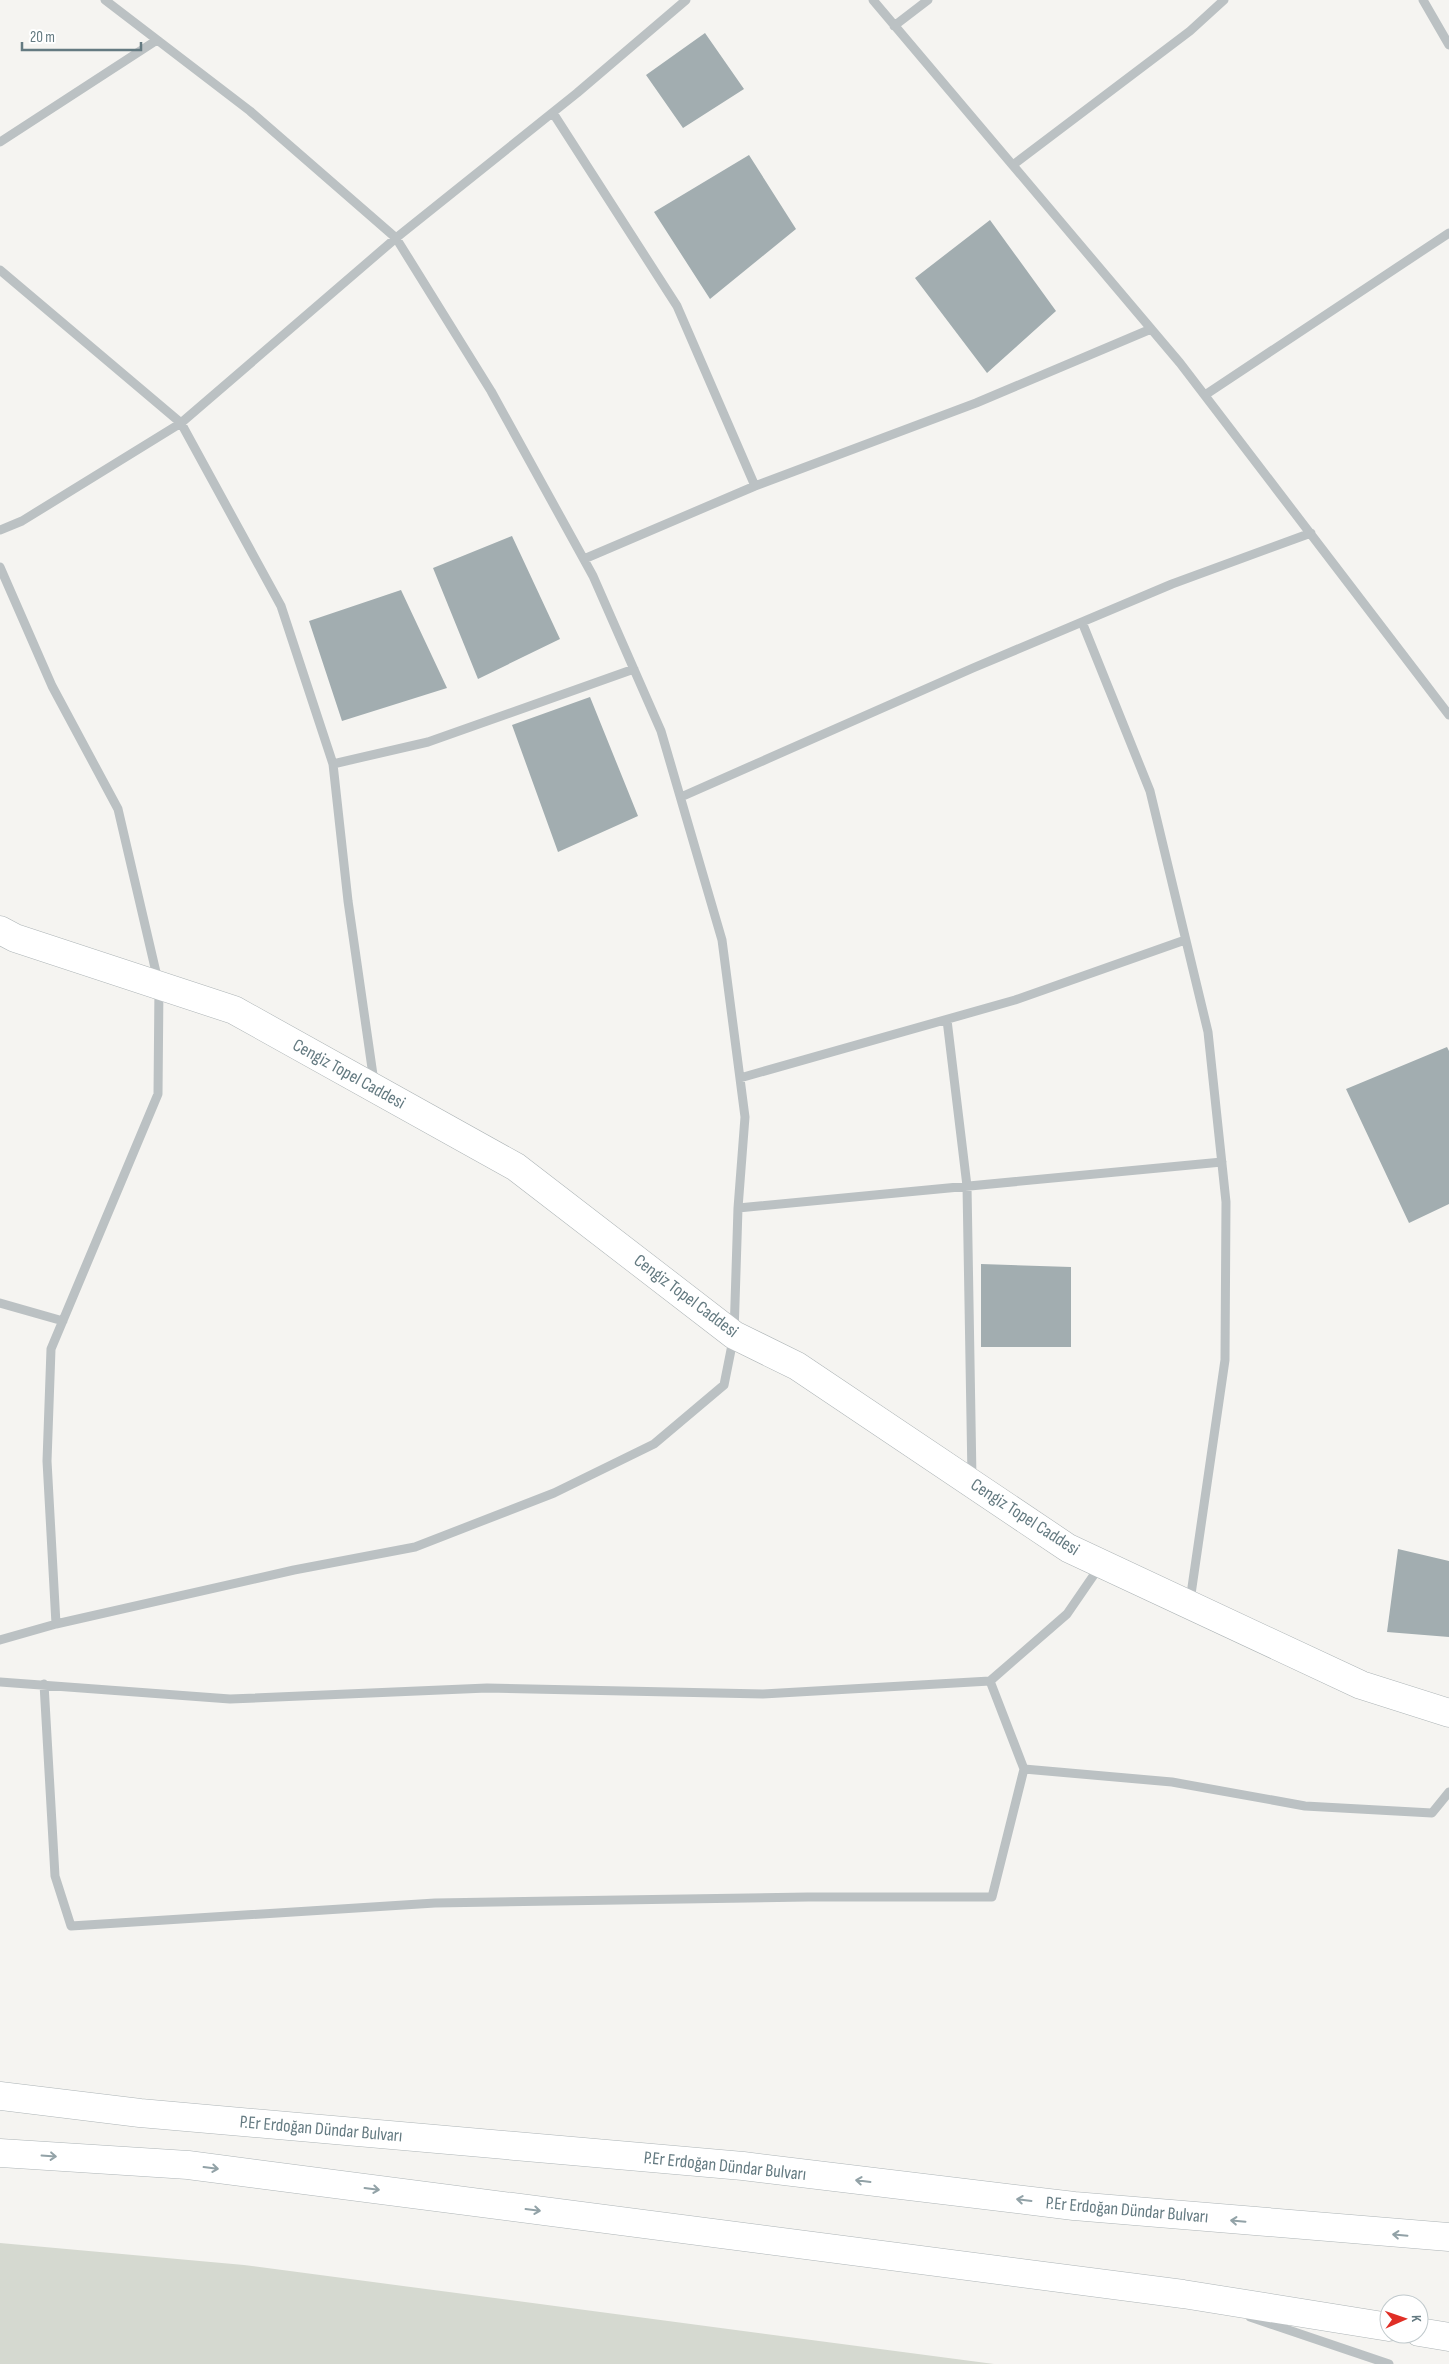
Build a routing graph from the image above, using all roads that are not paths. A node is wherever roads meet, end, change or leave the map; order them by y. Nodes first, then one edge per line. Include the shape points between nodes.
1 (105, 0) edge
2 (686, 0) edge
3 (873, 0) edge
4 (928, 0) edge
5 (1224, 0) edge
6 (1423, 0) edge
7 (894, 26) junction
8 (157, 40) junction
9 (1449, 45) edge
10 (553, 113) junction
11 (0, 142) edge
12 (1013, 165) junction
13 (1449, 233) edge
14 (396, 238) junction
15 (0, 270) edge
16 (1151, 329) junction
17 (1205, 395) junction
18 (181, 423) junction
19 (755, 486) junction
20 (0, 530) edge
21 (1311, 533) junction
22 (584, 559) junction
23 (0, 567) edge
24 (1082, 622) junction
25 (634, 670) junction
26 (1449, 715) edge
27 (333, 764) junction
28 (681, 797) junction
29 (0, 930) edge
30 (1184, 940) junction
31 (159, 985) junction
32 (947, 1020) junction
33 (740, 1078) junction
34 (375, 1088) junction
35 (1222, 1162) junction
36 (967, 1186) junction
37 (738, 1208) junction
38 (0, 1303) edge
39 (64, 1321) junction
40 (734, 1334) junction
41 (972, 1483) junction
42 (1101, 1564) junction
43 (1189, 1605) junction
44 (56, 1624) junction
45 (0, 1640) edge
46 (990, 1681) junction
47 (0, 1682) edge
48 (44, 1684) junction
49 (1449, 1713) edge
50 (1024, 1769) junction
51 (1449, 1792) edge
52 (0, 2096) edge
53 (0, 2153) edge
54 (1449, 2237) edge
55 (1183, 2294) junction
56 (1379, 2326) edge
57 (1429, 2334) edge
58 (1449, 2337) edge
59 (1389, 2364) edge

1 - 8 street
2 - 10 street
3 - 7 street
4 - 7 street
5 - 12 street via 1190,31
6 - 9 street
7 - 12 street
8 - 11 street
8 - 14 street via 250,111
10 - 14 street
10 - 19 street via 677,306
12 - 16 street
13 - 17 street
14 - 18 street
14 - 22 street via 491,391
15 - 18 street
16 - 17 street
16 - 19 street via 976,403
17 - 21 street
18 - 20 street via 22,521
18 - 27 street via 281,606
19 - 22 street
21 - 24 street via 1172,584
21 - 26 street
22 - 25 street
23 - 31 street via 52,686 118,809
24 - 28 street
24 - 30 street via 1150,791
25 - 27 street via 428,742
25 - 28 street via 661,731
27 - 34 street via 348,901
28 - 33 street via 722,940
29 - 31 main road, Cengiz Topel Caddesi via 15,938
30 - 32 street via 1015,1000
30 - 35 street via 1208,1032
31 - 34 main road, Cengiz Topel Caddesi via 234,1010
31 - 39 street via 158,1094
32 - 33 street
32 - 36 street
33 - 37 street via 745,1117
34 - 40 main road, Cengiz Topel Caddesi via 516,1167
35 - 36 street
35 - 43 street via 1226,1202 1225,1360
36 - 37 street
36 - 41 street
37 - 40 street
38 - 39 street
39 - 44 street via 51,1349 47,1461
40 - 41 main road, Cengiz Topel Caddesi via 797,1366
40 - 44 street via 724,1385 654,1444 554,1493 415,1546
41 - 42 main road, Cengiz Topel Caddesi via 1068,1548
42 - 43 main road, Cengiz Topel Caddesi
42 - 46 street via 1067,1614
43 - 49 main road, Cengiz Topel Caddesi via 1361,1684
44 - 45 street
46 - 48 street via 763,1694 487,1688 230,1699
46 - 50 street
47 - 48 street
48 - 50 street via 55,1876 71,1926 435,1903 992,1897
50 - 51 street via 1172,1782 1305,1806 1432,1813
54 -> 52 main road, P.Er Erdoğan Dündar Bulvarı via 1074,2206 743,2166 140,2113
53 -> 55 main road via 188,2165
55 - 56 main road
55 - 59 street
57 - 58 main road

